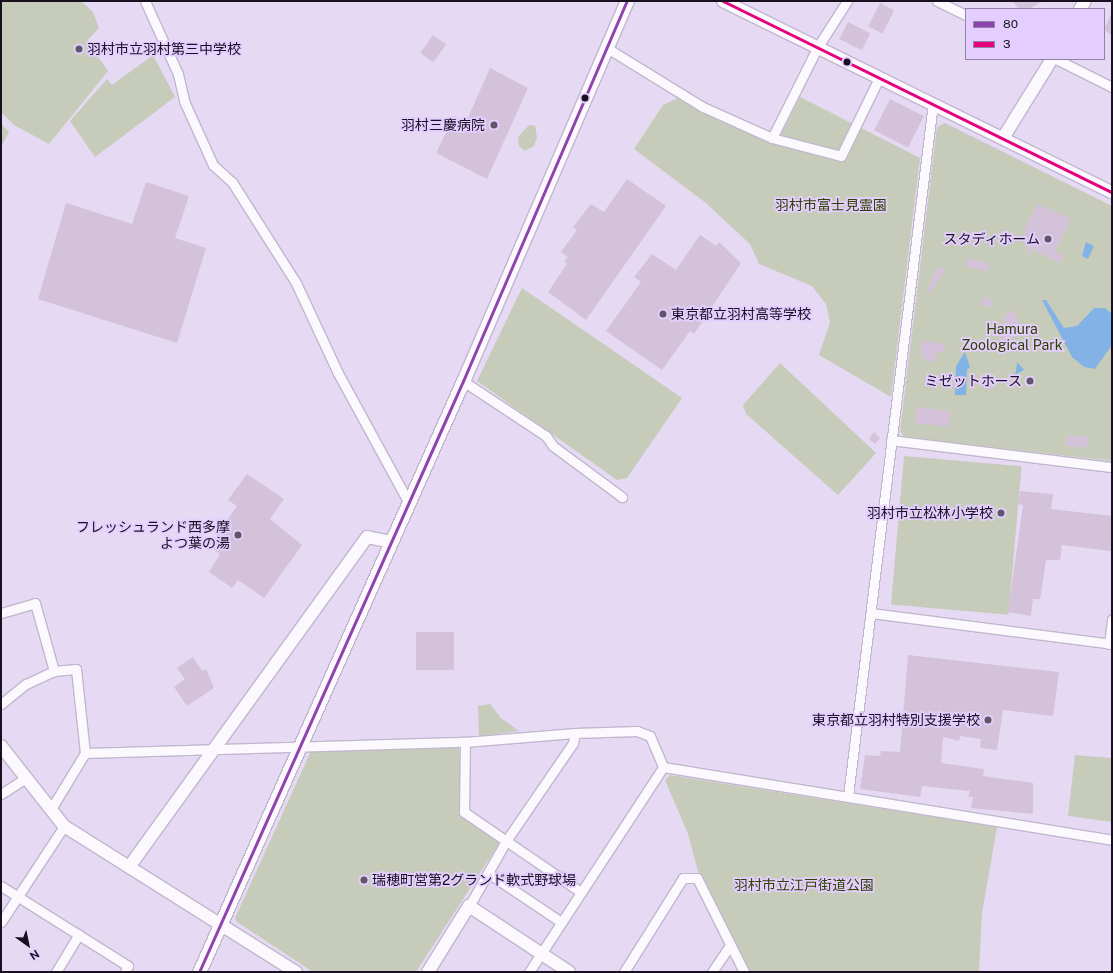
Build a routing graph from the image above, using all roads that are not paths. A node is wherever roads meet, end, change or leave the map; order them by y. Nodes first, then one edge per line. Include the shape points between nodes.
1 (144, 1) edge
2 (627, 1) edge
3 (723, 1) edge
4 (937, 1) edge
5 (845, 2) edge
6 (965, 15) edge
7 (607, 48) junction
8 (817, 48) junction
9 (1051, 60) edge
10 (1058, 60) edge
11 (880, 78) junction
12 (1112, 87) edge
13 (933, 103) junction
14 (772, 138) junction
15 (1003, 138) junction
16 (1112, 192) edge
17 (464, 381) junction
18 (891, 440) junction
19 (1112, 467) edge
20 (622, 497) dead end
21 (409, 503) junction
22 (390, 542) junction
23 (1, 613) edge
24 (871, 613) junction
25 (1112, 619) edge
26 (1110, 644) edge
27 (54, 671) junction
28 (1, 704) edge
29 (575, 733) junction
30 (465, 742) junction
31 (1, 746) edge
32 (299, 748) junction
33 (212, 749) junction
34 (85, 753) junction
35 (663, 767) junction
36 (26, 778) junction
37 (1, 794) edge
38 (848, 796) junction
39 (50, 809) junction
40 (64, 826) junction
41 (1112, 840) edge
42 (506, 841) junction
43 (129, 867) junction
44 (488, 873) junction
45 (1, 886) edge
46 (581, 892) junction
47 (18, 897) junction
48 (469, 906) junction
49 (1, 922) edge
50 (561, 922) junction
51 (220, 924) junction
52 (79, 934) junction
53 (729, 947) junction
54 (540, 954) junction
55 (56, 972) edge
56 (125, 972) edge
57 (199, 972) edge
58 (296, 972) edge
59 (428, 972) edge
60 (529, 972) edge
61 (569, 972) edge
62 (624, 972) edge
63 (712, 972) edge
64 (744, 972) edge

1 - 21 street via 178,74 184,101 213,165 232,182 296,283 338,373
2 - 7 main road
3 - 8 street
4 - 6 street
5 - 8 street
7 - 14 street via 703,107
7 - 17 main road
8 - 11 street
8 - 14 street
9 - 15 street
10 - 12 street
11 - 13 street
11 - 14 street via 841,156
13 - 15 street
13 - 18 street
15 - 16 street
17 - 20 street via 546,436 553,446
17 - 21 main road
18 - 19 street
18 - 24 street
21 - 22 main road
22 - 32 main road
22 - 33 street via 367,537
23 - 27 street via 35,603
24 - 26 street
24 - 38 street
25 - 26 street
27 - 28 street via 26,684
27 - 34 street via 76,669
29 - 30 street
29 - 35 street via 637,731 650,736
29 - 42 street via 573,743
30 - 32 street
30 - 42 street via 464,812
31 - 36 street
32 - 33 street
32 - 51 main road
33 - 34 street
33 - 43 street
34 - 39 street
35 - 38 street
35 - 46 street
36 - 37 street
36 - 39 street
38 - 41 street
39 - 40 street
40 - 43 street
40 - 47 street
42 - 44 street
42 - 46 street
43 - 51 street
44 - 48 street
44 - 50 street
45 - 47 street
46 - 50 street
47 - 49 street
47 - 52 street
48 - 54 street
48 - 59 street
50 - 54 street
51 - 57 main road
51 - 58 street
52 - 55 street
52 - 56 street via 128,966
53 - 62 street via 697,878 683,878
53 - 63 street
53 - 64 street
54 - 60 street
54 - 61 street

